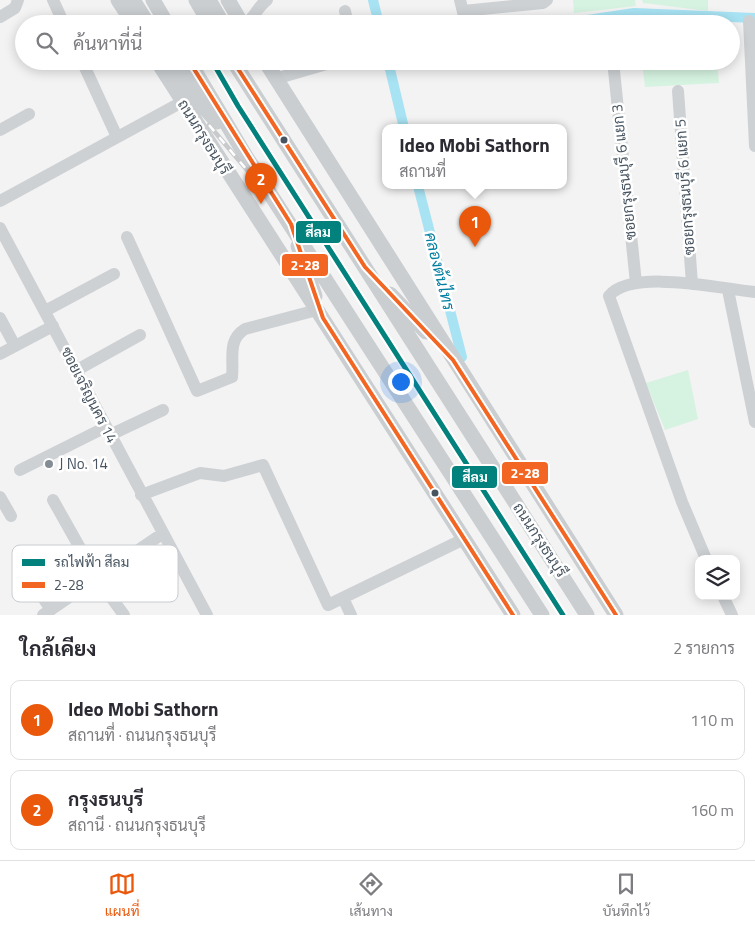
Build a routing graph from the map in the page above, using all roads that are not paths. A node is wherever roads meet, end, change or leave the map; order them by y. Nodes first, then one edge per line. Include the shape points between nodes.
1 (18, 0) edge
2 (53, 0) edge
3 (118, 0) edge
4 (133, 0) edge
5 (153, 0) edge
6 (196, 0) edge
7 (209, 0) edge
8 (228, 0) edge
9 (267, 0) edge
10 (547, 0) edge
11 (463, 12) edge
12 (60, 15) edge
13 (128, 15) edge
14 (142, 15) edge
15 (162, 15) edge
16 (205, 15) edge
17 (218, 15) edge
18 (237, 15) edge
19 (254, 15) edge
20 (0, 17) edge
21 (749, 21) dead end
22 (86, 70) edge
23 (162, 70) edge
24 (177, 70) edge
25 (193, 70) edge
26 (239, 70) edge
27 (249, 70) edge
28 (270, 70) edge
29 (306, 70) edge
30 (614, 70) edge
31 (275, 79) junction
32 (678, 91) dead end
33 (182, 102) junction
34 (29, 114) dead end
35 (0, 130) edge
36 (117, 137) junction
37 (755, 146) edge
38 (247, 158) junction
39 (0, 201) edge
40 (335, 220) junction
41 (291, 224) junction
42 (0, 228) edge
43 (127, 237) dead end
44 (365, 267) junction
45 (114, 274) dead end
46 (636, 283) junction
47 (692, 284) junction
48 (728, 290) junction
49 (755, 292) edge
50 (45, 311) junction
51 (320, 314) junction
52 (0, 318) edge
53 (53, 326) junction
54 (140, 335) dead end
55 (15, 346) junction
56 (0, 354) edge
57 (453, 360) junction
58 (77, 370) junction
59 (163, 410) dead end
60 (755, 422) edge
61 (108, 431) junction
62 (20, 470) dead end
63 (141, 495) junction
64 (0, 497) edge
65 (53, 500) dead end
66 (11, 516) dead end
67 (162, 534) junction
68 (464, 540) junction
69 (78, 545) edge
70 (146, 545) edge
71 (168, 545) edge
72 (704, 555) edge
73 (178, 563) edge
74 (343, 598) junction
75 (725, 600) edge
76 (62, 602) edge
77 (115, 602) edge
78 (47, 612) edge
79 (124, 615) edge
80 (207, 615) edge
81 (351, 615) edge
82 (513, 615) edge
83 (542, 615) edge
84 (587, 615) edge
85 (616, 615) edge
86 (732, 615) edge

1 - 20 street via 17,7
2 - 12 street
3 - 13 main road
4 - 14 main road
5 - 15 main road
6 - 16 main road
7 - 17 main road
8 - 18 main road
9 - 19 street via 259,5
10 - 11 street via 543,4
21 - 37 street
22 - 36 street
23 - 33 main road, ถนนกรุงธนบุรี
24 - 38 main road via 194,96
25 - 38 main road, ถนนกรุงธนบุรี
26 - 40 main road, ถนนกรุงธนบุรี
27 - 40 main road
28 - 31 main road, ถนนกรุงธนบุรี
29 - 31 street
30 - 46 street, ซอยกรุงธนบุรี 6 แยก 3
31 - 57 main road, ถนนกรุงธนบุรี
32 - 47 street, ซอยกรุงธนบุรี 6 แยก 5
33 - 36 street
33 - 51 main road, ถนนกรุงธนบุรี
34 - 35 street
36 - 39 street
38 - 41 main road, ถนนกรุงธนบุรี
40 - 44 main road, ถนนกรุงธนบุรี
41 - 51 main road
41 - 83 main road, ถนนกรุงธนบุรี
42 - 50 street, ซอยเจริญนคร 14
43 - 51 street via 197,391 232,377 231,356 237,334 245,329
44 - 57 main road
44 - 84 main road, ถนนกรุงธนบุรี
45 - 50 street
46 - 47 street
46 - 72 street via 617,289 609,296 682,502
47 - 48 street
48 - 49 street
48 - 60 street
50 - 53 street, ซอยเจริญนคร 14
51 - 68 main road, ถนนกรุงธนบุรี
52 - 55 street
53 - 55 street
53 - 58 street, ซอยเจริญนคร 14
54 - 58 street
55 - 56 street
57 - 85 main road, ถนนกรุงธนบุรี
58 - 61 street, ซอยเจริญนคร 14
59 - 61 street
61 - 62 street
61 - 63 street, ซอยเจริญนคร 14
63 - 67 street, ซอยเจริญนคร 14
63 - 74 street via 200,474 224,476 263,465 326,604
64 - 66 street
65 - 69 street
67 - 70 street
67 - 71 street, ซอยเจริญนคร 14
68 - 74 street
68 - 82 main road, ถนนกรุงธนบุรี
73 - 80 street, ซอยเจริญนคร 14
74 - 81 street
75 - 86 street
76 - 78 street
77 - 79 street

